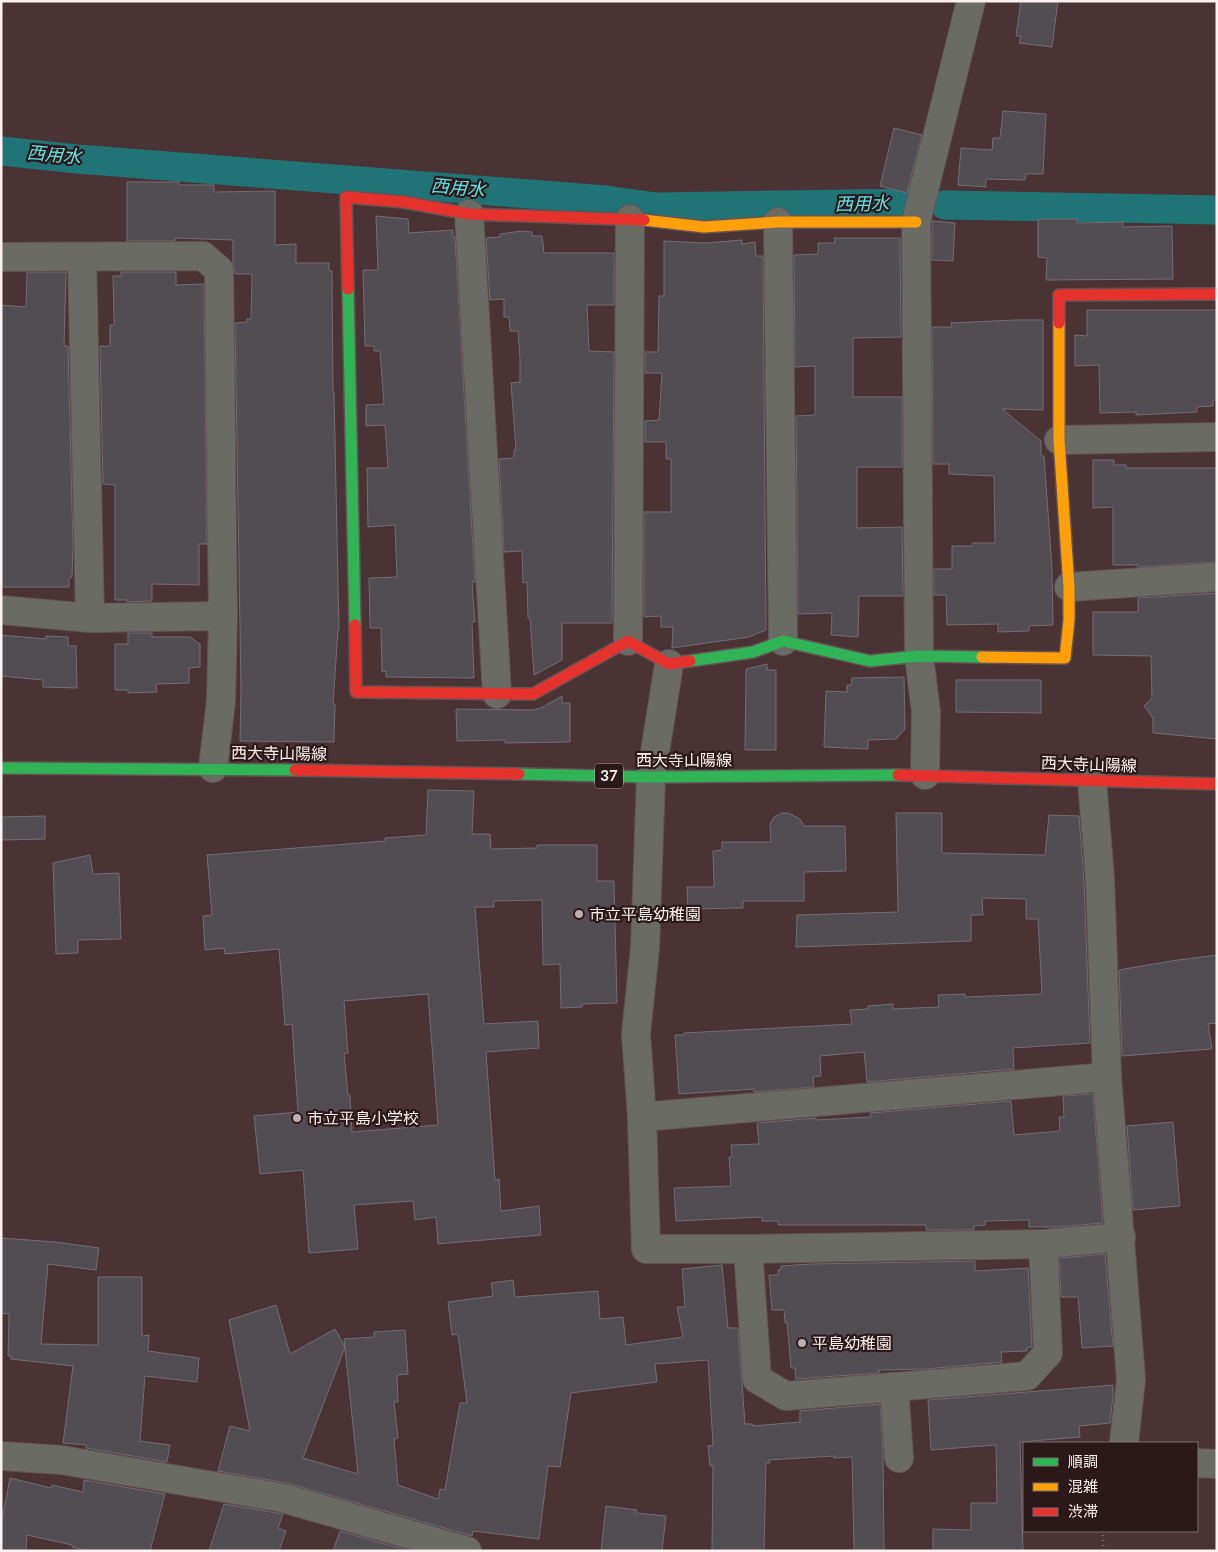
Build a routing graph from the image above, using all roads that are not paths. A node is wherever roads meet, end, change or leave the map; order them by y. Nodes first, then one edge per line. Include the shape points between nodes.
1 (971, 1) edge
2 (469, 214) junction
3 (630, 219) junction
4 (778, 222) junction
5 (916, 222) junction
6 (1, 257) edge
7 (82, 257) junction
8 (1217, 294) edge
9 (1217, 437) edge
10 (1059, 440) junction
11 (1217, 577) edge
12 (1069, 587) junction
13 (1, 610) edge
14 (223, 616) junction
15 (90, 618) junction
16 (628, 641) junction
17 (783, 641) junction
18 (919, 656) junction
19 (669, 664) junction
20 (497, 694) junction
21 (1, 768) edge
22 (213, 768) junction
23 (925, 775) junction
24 (651, 777) junction
25 (1092, 781) junction
26 (1217, 784) edge
27 (1107, 1077) junction
28 (642, 1117) junction
29 (1121, 1237) junction
30 (1043, 1244) junction
31 (748, 1249) junction
32 (894, 1387) junction
33 (1124, 1442) edge
34 (1, 1456) edge
35 (899, 1458) dead end
36 (1198, 1463) edge
37 (1217, 1464) edge
38 (467, 1551) edge

1 - 5 street
2 - 3 street
2 - 20 street
2 - 20 street via 404,202 346,197 356,692
3 - 4 street via 704,227
3 - 16 street
4 - 5 street
4 - 17 street
5 - 18 street
6 - 7 street
7 - 14 street via 203,256 219,270
7 - 15 street
8 - 10 street via 1059,295
9 - 10 street
10 - 12 street
11 - 12 street
12 - 18 street via 1065,658
13 - 15 street
14 - 15 street
14 - 22 street via 221,700
16 - 19 street
16 - 20 street via 533,694
17 - 18 street via 870,661
17 - 19 street via 753,652
18 - 23 street via 926,712
19 - 24 street
21 - 22 street, 西大寺山陽線 / 37
22 - 24 street, 西大寺山陽線 / 37
23 - 24 street, 西大寺山陽線 / 37
23 - 25 street, 西大寺山陽線 / 37
24 - 28 street via 645,948 636,1034
25 - 26 street, 西大寺山陽線 / 37
25 - 27 street via 1100,879
27 - 28 street
27 - 29 street
28 - 31 street via 646,1249
29 - 30 street
29 - 33 street via 1131,1379
30 - 31 street
30 - 32 street via 1048,1353 1027,1376
31 - 32 street via 757,1378 786,1396
32 - 35 street
34 - 38 street via 62,1460 283,1498
36 - 37 street

